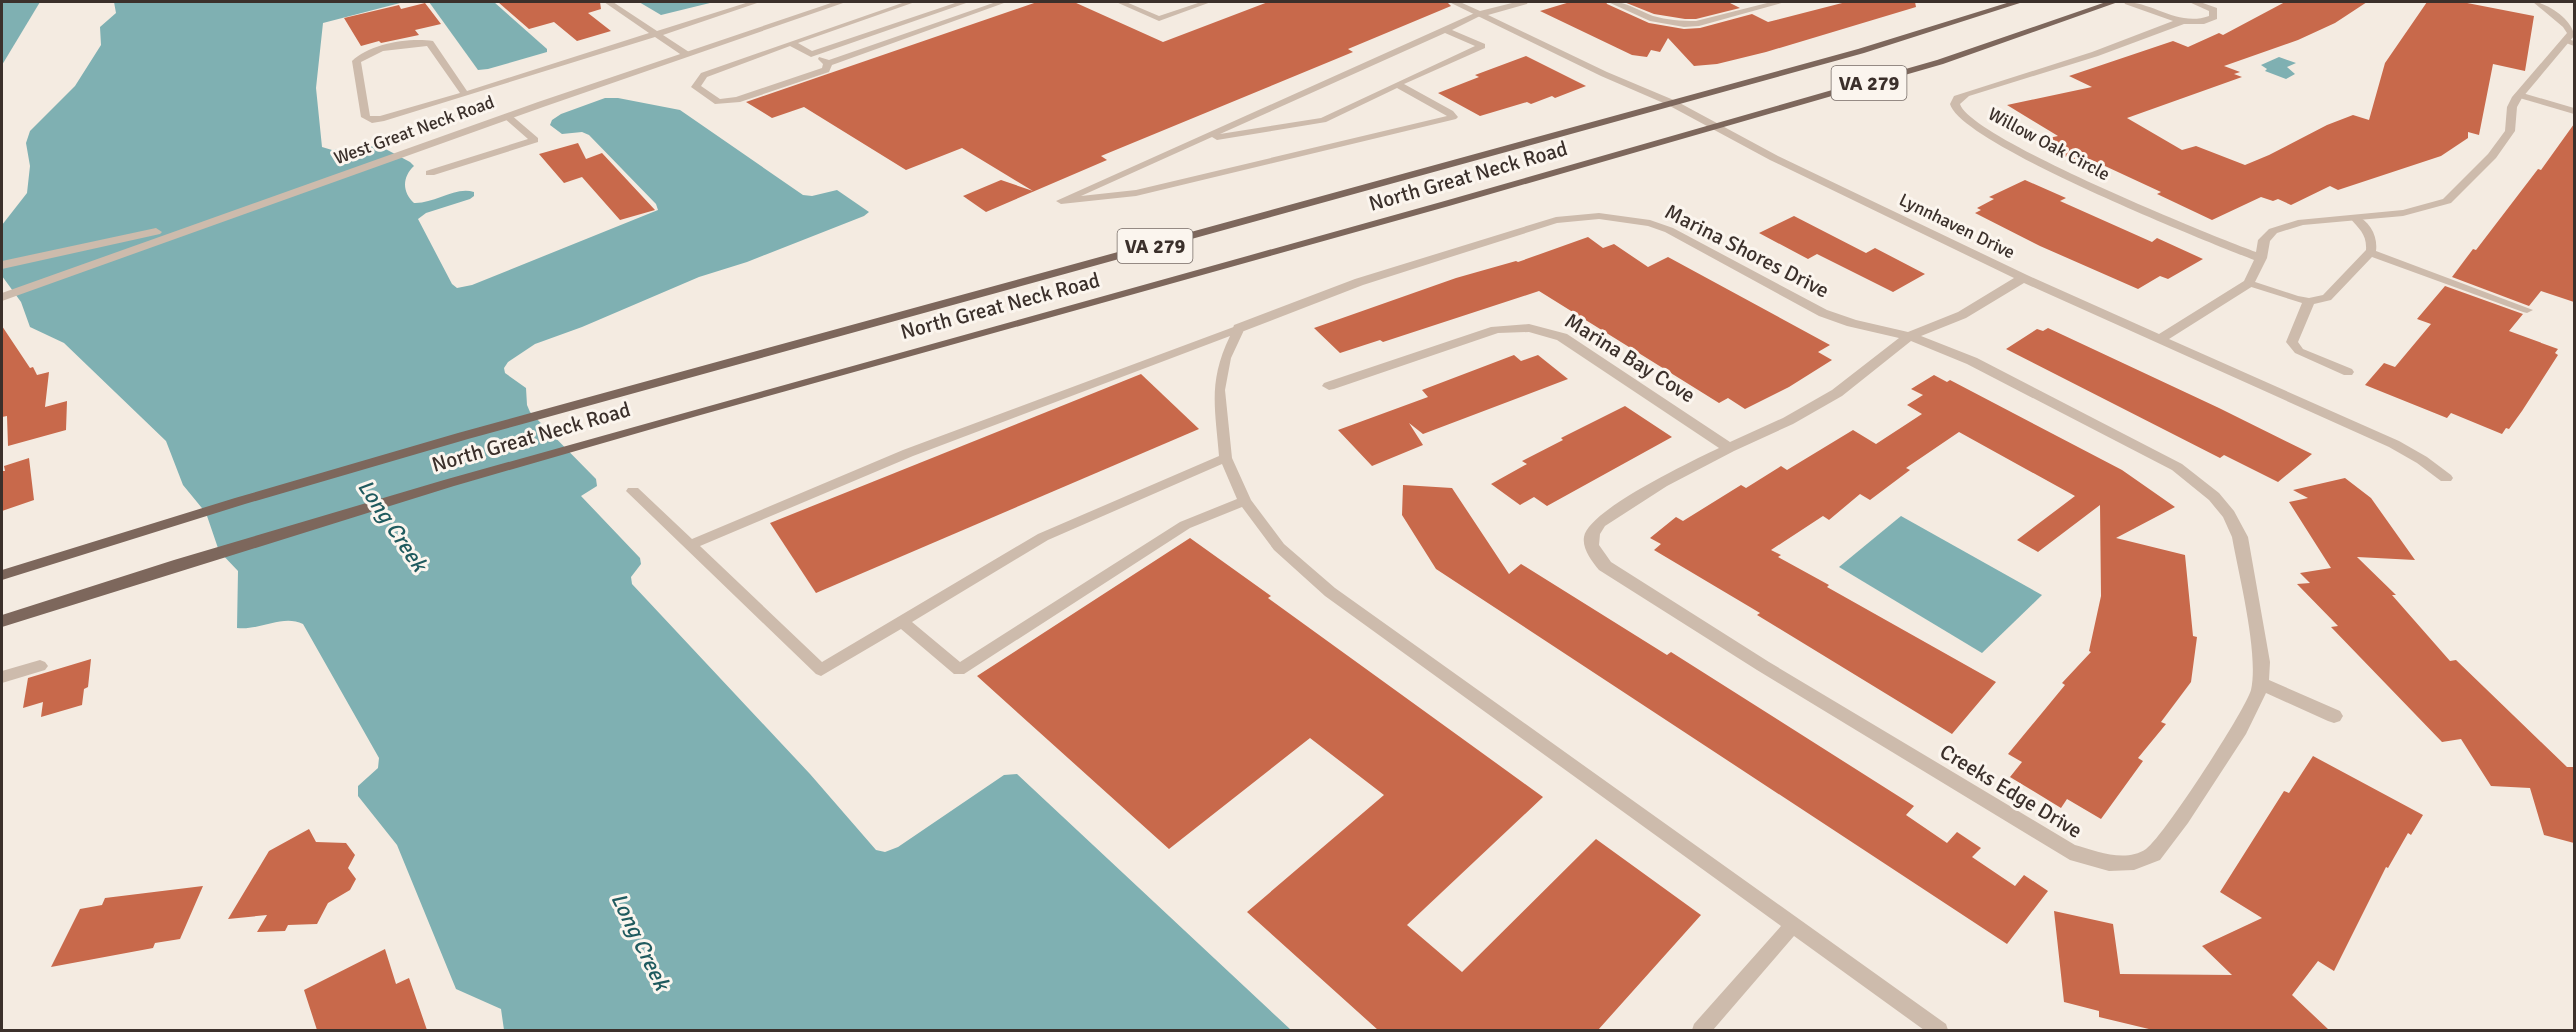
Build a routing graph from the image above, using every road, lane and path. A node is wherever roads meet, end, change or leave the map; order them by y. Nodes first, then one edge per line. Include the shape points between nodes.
1 (608, 2) edge
2 (756, 2) edge
3 (841, 2) edge
4 (911, 2) edge
5 (965, 2) edge
6 (1001, 2) edge
7 (1120, 2) edge
8 (1207, 2) edge
9 (1454, 2) edge
10 (1524, 2) edge
11 (1613, 2) edge
12 (1780, 2) edge
13 (2018, 2) edge
14 (2113, 2) edge
15 (2128, 2) edge
16 (2193, 2) edge
17 (2217, 2) edge
18 (2537, 2) edge
19 (2207, 6) junction
20 (1480, 14) junction
21 (2183, 21) junction
22 (2571, 25) edge
23 (1446, 30) junction
24 (655, 33) junction
25 (791, 43) junction
26 (2570, 43) edge
27 (686, 54) junction
28 (811, 54) junction
29 (828, 63) junction
30 (1397, 84) junction
31 (465, 94) junction
32 (2519, 95) junction
33 (1672, 103) junction
34 (2574, 111) edge
35 (507, 116) junction
36 (1717, 127) junction
37 (1199, 140) junction
38 (430, 173) dead end
39 (240, 211) junction
40 (2355, 218) junction
41 (2370, 252) junction
42 (2261, 258) junction
43 (2, 265) edge
44 (2023, 278) junction
45 (2249, 284) junction
46 (2, 297) edge
47 (2309, 301) junction
48 (2527, 310) dead end
49 (1239, 328) junction
50 (1909, 336) junction
51 (2158, 340) junction
52 (2348, 372) dead end
53 (1329, 386) dead end
54 (1730, 448) junction
55 (1226, 458) junction
56 (2446, 478) dead end
57 (633, 491) dead end
58 (1245, 501) junction
59 (690, 545) junction
60 (2, 576) edge
61 (2, 621) edge
62 (902, 622) junction
63 (40, 666) dead end
64 (2, 677) edge
65 (2260, 683) junction
66 (2334, 716) dead end
67 (1793, 925) junction
68 (1701, 1030) edge
69 (1939, 1030) edge

1 - 24 lane
2 - 24 lane
3 - 27 street, West Great Neck Road
4 - 25 lane
5 - 28 lane
6 - 29 lane
7 - 8 lane via 1159,19
9 - 20 street, Lynnhaven Drive
10 - 20 street
11 - 12 street via 1652,20 1683,25
13 - 33 main road, North Great Neck Road / VA 279 via 1861,51
14 - 36 main road, North Great Neck Road / VA 279 via 1940,62
15 - 21 street, Willow Oak Circle
16 - 19 street
17 - 19 street
18 - 22 street
19 - 21 street, Willow Oak Circle via 2214,10 2214,17 2199,22
20 - 23 lane
20 - 33 street, Lynnhaven Drive
21 - 42 street, Willow Oak Circle via 2095,54 1965,94 1955,104 1957,111 2010,146 2062,173 2204,237
22 - 26 street
23 - 30 lane via 1482,46
23 - 37 lane
24 - 27 lane
24 - 31 lane
25 - 28 lane
25 - 29 lane via 704,75 696,87 718,102 737,100 826,70
26 - 32 street
27 - 35 street, West Great Neck Road
28 - 29 lane
30 - 37 lane via 1323,120
30 - 37 lane via 1453,117 1136,193 1060,201
31 - 31 lane via 381,119 367,119 356,61 370,53 417,42 430,44
32 - 34 lane
32 - 40 street via 2512,107 2510,131 2456,195 2428,208
33 - 36 street, Lynnhaven Drive
33 - 60 main road, North Great Neck Road / VA 279 via 311,479
35 - 38 lane via 534,140
35 - 39 street, West Great Neck Road
36 - 44 street, Lynnhaven Drive
36 - 61 main road, North Great Neck Road / VA 279 via 665,420 350,511
39 - 43 street
39 - 46 street, West Great Neck Road
40 - 41 lane via 2372,240
40 - 42 street via 2284,226 2264,240
41 - 47 lane via 2327,298
41 - 48 lane
42 - 45 street
44 - 50 street via 1962,315
44 - 51 street, Lynnhaven Drive
45 - 47 lane
45 - 51 street
47 - 52 lane via 2293,346
49 - 50 street, Marina Shores Drive via 1359,282 1556,220 1599,216 1627,218 1669,230 1823,313
49 - 55 lane via 1226,358 1219,390
49 - 59 lane via 908,453
50 - 54 street, Creeks Edge Drive via 1837,393
50 - 65 street, Creeks Edge Drive via 1972,361 2177,467 2221,502 2240,537 2262,662
51 - 56 street, Lynnhaven Drive via 2394,444
53 - 54 street, Marina Bay Cove via 1496,330 1529,326 1562,337
54 - 65 street, Creeks Edge Drive via 1662,483 1600,522 1590,541 1594,554 1605,566 1763,666 2070,852 2109,863 2134,862 2153,854 2240,729
55 - 58 lane
55 - 62 lane via 1043,537
57 - 59 lane
58 - 62 lane via 1185,525 959,670
58 - 67 lane via 1279,547 1330,592
59 - 62 lane via 821,670
63 - 64 lane
65 - 66 street
67 - 68 lane
67 - 69 lane

